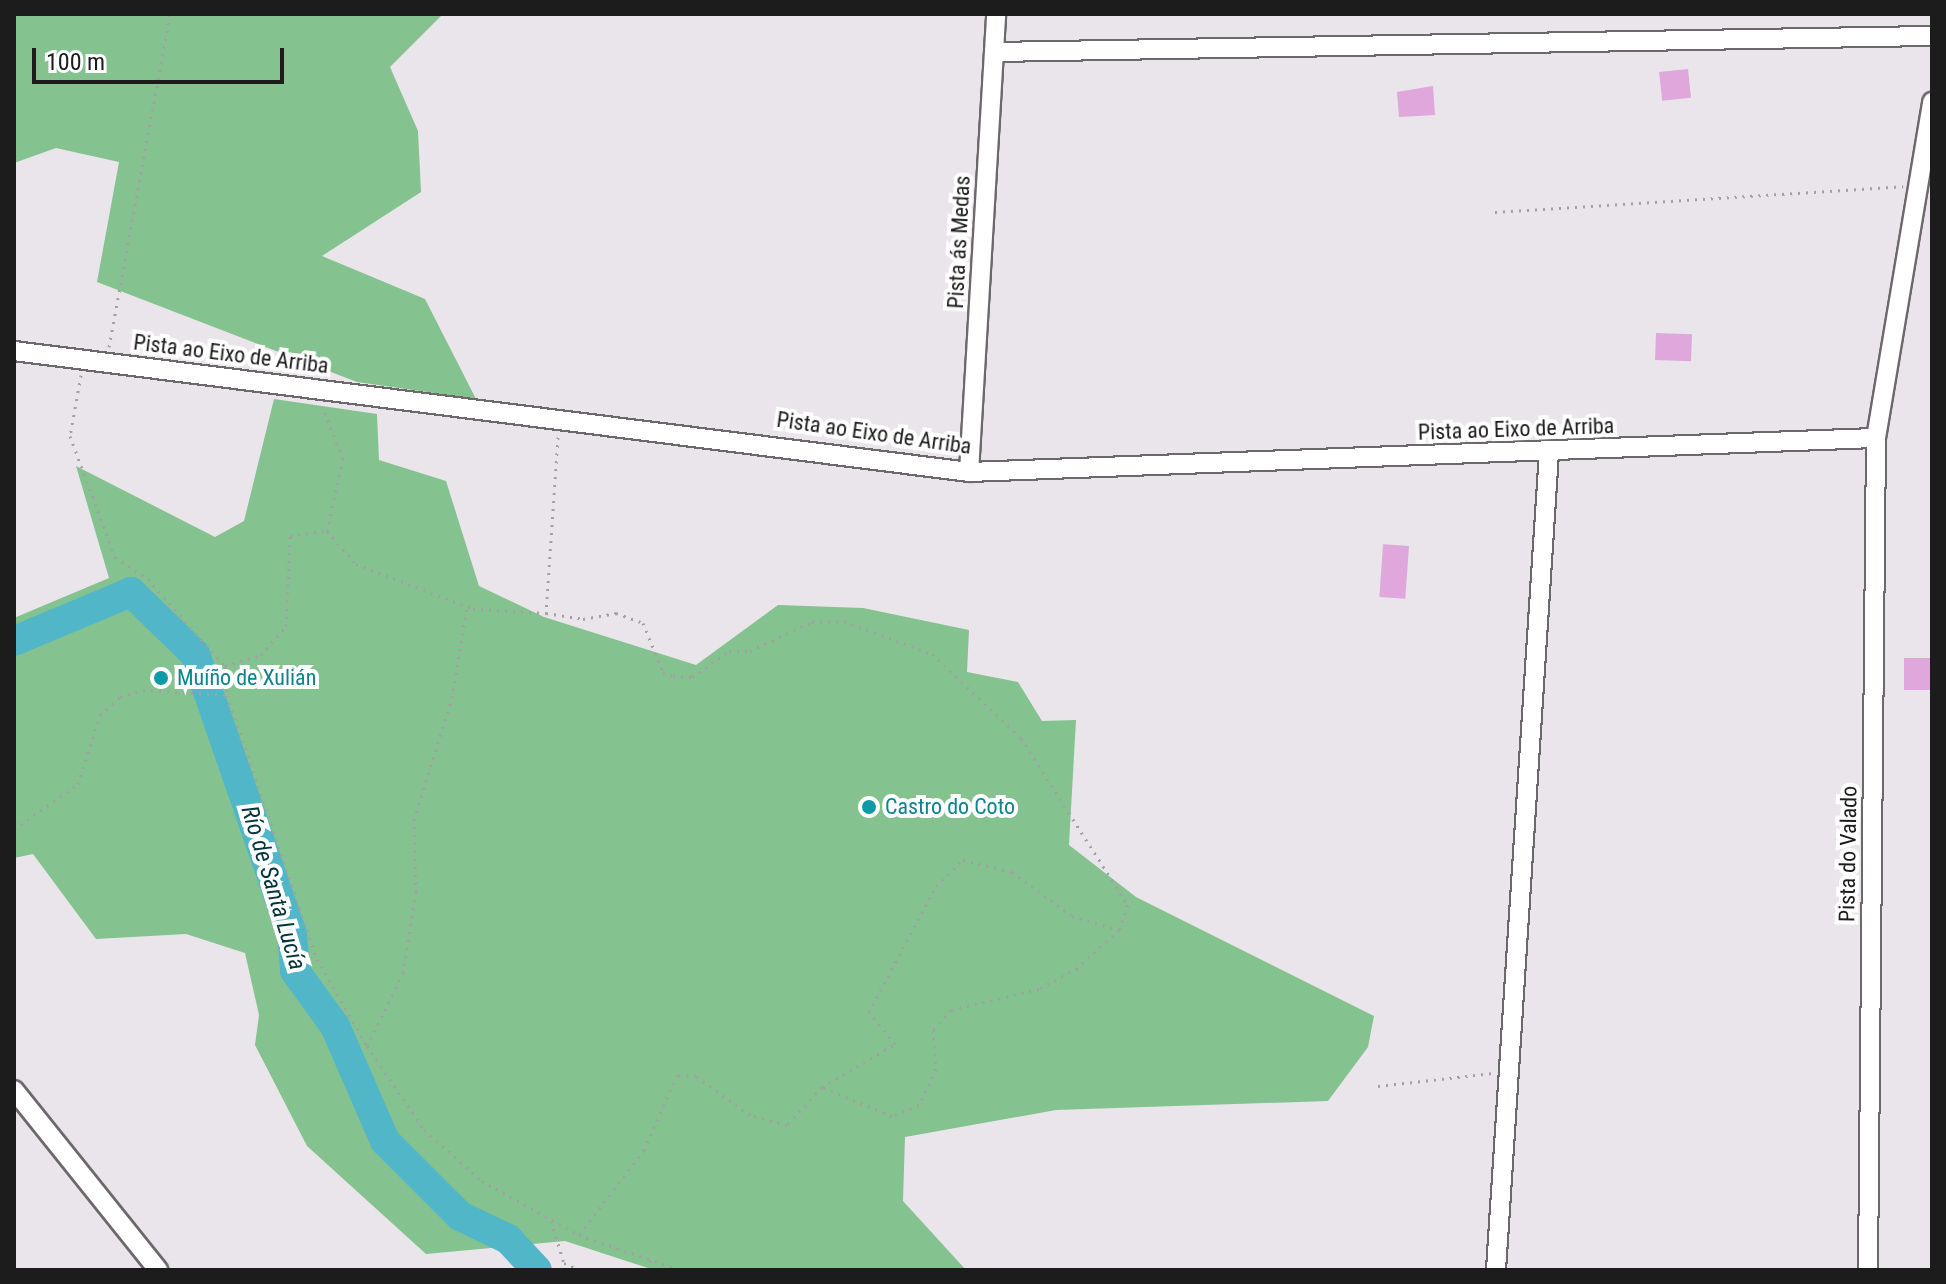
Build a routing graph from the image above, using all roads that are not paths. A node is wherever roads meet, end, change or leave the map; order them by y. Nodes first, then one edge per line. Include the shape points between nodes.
1 (996, 14) edge
2 (1932, 36) edge
3 (994, 52) junction
4 (1932, 102) edge
5 (14, 351) edge
6 (1876, 438) junction
7 (1549, 453) junction
8 (969, 472) junction
9 (14, 1090) edge
10 (158, 1270) edge
11 (1496, 1270) edge
12 (1868, 1270) edge

1 - 3 street, Pista ás Medas
2 - 3 street
3 - 8 street, Pista ás Medas
4 - 6 street, Pista do Valado
5 - 8 street, Pista ao Eixo de Arriba
6 - 7 street, Pista ao Eixo de Arriba
6 - 12 street, Pista do Valado
7 - 8 street, Pista ao Eixo de Arriba
7 - 11 street
9 - 10 street

